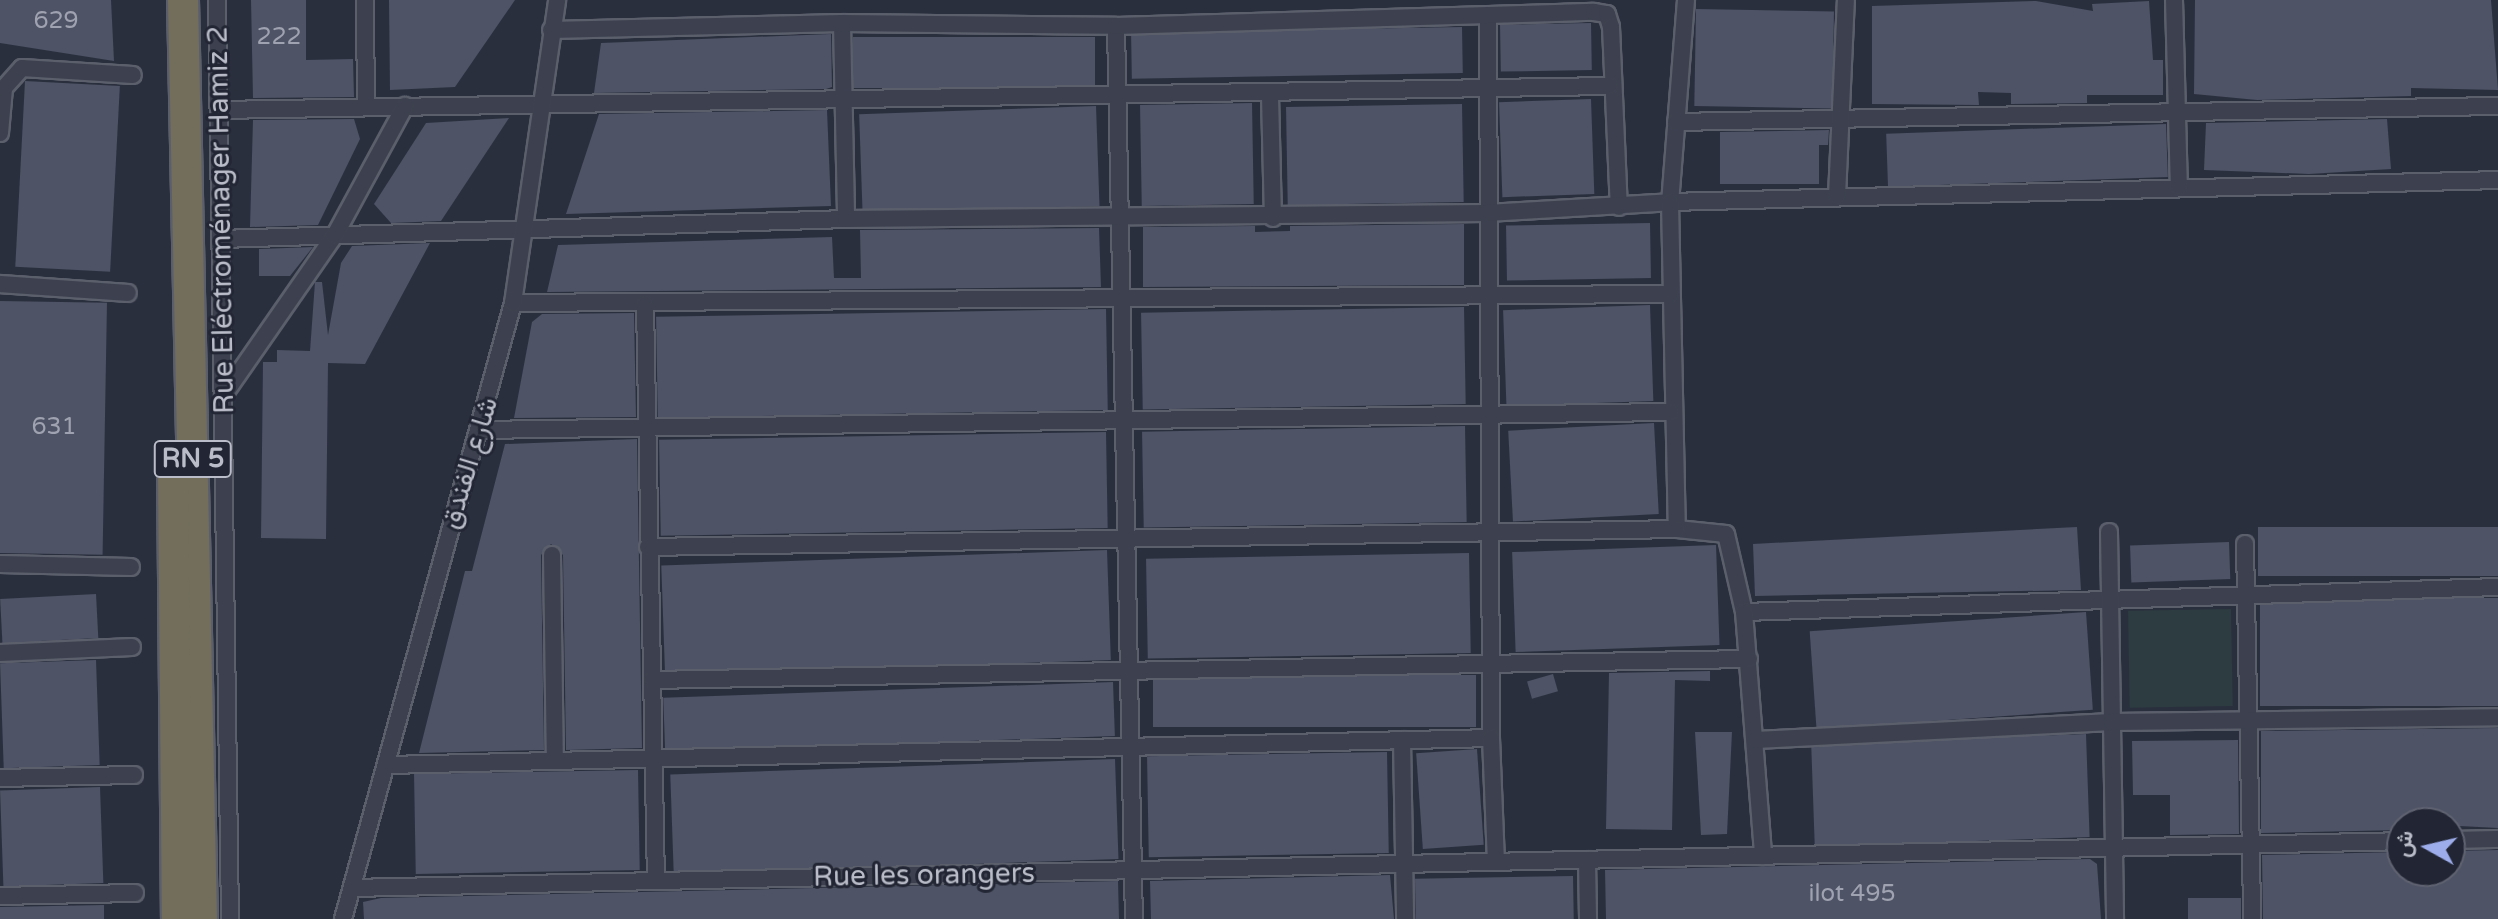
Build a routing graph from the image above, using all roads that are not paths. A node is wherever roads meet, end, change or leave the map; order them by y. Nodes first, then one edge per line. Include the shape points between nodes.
1 (167, 0) edge
2 (183, 0) edge
3 (217, 0) edge
4 (365, 0) edge
5 (557, 0) edge
6 (1686, 0) edge
7 (1846, 0) edge
8 (2174, 0) edge
9 (1488, 15) junction
10 (842, 23) junction
11 (1116, 26) junction
12 (551, 30) junction
13 (133, 75) dead end
14 (1488, 85) junction
15 (1610, 86) junction
16 (1118, 92) junction
17 (1270, 96) junction
18 (843, 98) junction
19 (539, 102) junction
20 (405, 106) junction
21 (2498, 106) edge
22 (366, 107) junction
23 (219, 110) junction
24 (2173, 116) junction
25 (1845, 119) junction
26 (1676, 122) junction
27 (0, 133) edge
28 (2498, 180) edge
29 (2179, 187) junction
30 (1837, 196) junction
31 (1670, 202) junction
32 (1619, 207) junction
33 (1487, 213) junction
34 (1273, 218) junction
35 (846, 219) junction
36 (1120, 220) junction
37 (528, 230) junction
38 (335, 235) junction
39 (221, 239) junction
40 (0, 284) edge
41 (128, 293) dead end
42 (1671, 294) junction
43 (1489, 295) junction
44 (1122, 299) junction
45 (513, 303) junction
46 (645, 304) junction
47 (223, 396) junction
48 (1671, 412) junction
49 (1490, 415) junction
50 (1124, 420) junction
51 (644, 426) junction
52 (480, 430) junction
53 (1677, 529) junction
54 (1490, 532) junction
55 (2109, 532) dead end
56 (1127, 539) junction
57 (2245, 544) dead end
58 (649, 547) junction
59 (552, 555) dead end
60 (0, 564) edge
61 (131, 567) dead end
62 (2498, 587) edge
63 (2246, 592) junction
64 (2110, 595) junction
65 (1744, 612) junction
66 (132, 647) dead end
67 (0, 653) edge
68 (1749, 659) junction
69 (1491, 663) junction
70 (1129, 670) junction
71 (652, 680) junction
72 (2498, 717) edge
73 (2248, 719) junction
74 (2112, 722) junction
75 (1491, 738) junction
76 (1402, 740) junction
77 (1756, 740) junction
78 (1131, 747) junction
79 (653, 759) junction
80 (555, 761) junction
81 (388, 765) junction
82 (134, 775) dead end
83 (0, 778) edge
84 (2498, 839) edge
85 (2466, 840) edge
86 (2386, 841) edge
87 (2251, 845) junction
88 (2114, 847) junction
89 (1763, 856) junction
90 (1587, 860) junction
91 (1496, 862) junction
92 (1404, 864) junction
93 (1133, 870) junction
94 (656, 881) junction
95 (352, 888) junction
96 (135, 893) dead end
97 (0, 896) edge
98 (177, 919) edge
99 (202, 919) edge
100 (230, 919) edge
101 (343, 919) edge
102 (1134, 919) edge
103 (1405, 919) edge
104 (1588, 919) edge
105 (2115, 919) edge
106 (2252, 919) edge

1 - 98 highway, RN 5
2 - 99 highway, RN 5
3 - 23 street, Rue Eléctroménager Hamiz 2
4 - 22 street
5 - 12 street, شارع الفندق
6 - 26 street
7 - 25 street
8 - 24 street
9 - 11 street
9 - 14 street
9 - 15 street via 1607,14
10 - 11 street
10 - 12 street
10 - 18 street
11 - 16 street
12 - 19 street, شارع الفندق
13 - 27 street via 22,68 4,88
14 - 15 street
14 - 17 street
14 - 33 street
15 - 32 street
16 - 17 street
16 - 18 street
16 - 36 street
17 - 34 street
18 - 19 street
18 - 35 street
19 - 20 street
19 - 37 street, شارع الفندق
20 - 22 street
20 - 38 street
21 - 24 street
22 - 23 street
23 - 39 street, Rue Eléctroménager Hamiz 2
24 - 25 street
24 - 29 street
25 - 26 street
25 - 30 street
26 - 31 street
28 - 29 street
29 - 30 street
30 - 31 street
31 - 32 street
31 - 42 street
32 - 33 street
33 - 34 street
33 - 43 street
34 - 36 street
35 - 36 street
35 - 37 street
36 - 44 street
37 - 38 street
37 - 45 street, شارع الفندق
38 - 39 street
38 - 47 street
39 - 47 street, Rue Eléctroménager Hamiz 2
40 - 41 street
42 - 43 street
42 - 48 street
43 - 44 street
43 - 49 street
44 - 46 street
44 - 50 street
45 - 46 street
45 - 52 street, شارع الفندق
46 - 51 street
47 - 100 street, Rue Eléctroménager Hamiz 2
48 - 49 street
48 - 53 street
49 - 50 street
49 - 54 street
50 - 51 street
50 - 56 street
51 - 52 street
51 - 58 street
52 - 81 street, شارع الفندق
53 - 54 street
53 - 65 street via 1726,534
54 - 56 street
54 - 69 street
55 - 64 street
56 - 58 street
56 - 70 street
57 - 63 street
58 - 71 street
59 - 80 street
60 - 61 street
62 - 63 street
63 - 64 street
63 - 73 street
64 - 65 street
64 - 74 street
65 - 68 street
66 - 67 street
68 - 69 street
68 - 77 street
69 - 70 street
69 - 75 street
70 - 71 street
70 - 78 street
71 - 79 street
72 - 73 street
73 - 74 street
73 - 87 street
74 - 77 street
74 - 88 street
75 - 76 street
75 - 91 street
76 - 78 street
76 - 92 street
77 - 89 street
78 - 79 street
78 - 93 street
79 - 80 street
79 - 94 street
80 - 81 street
81 - 95 street, شارع الفندق
82 - 83 street
84 - 85 street
86 - 87 street, Rue les orangers
87 - 88 street, Rue les orangers
87 - 106 street
88 - 89 street, Rue les orangers
88 - 105 street
89 - 90 street, Rue les orangers
90 - 91 street, Rue les orangers
90 - 104 street
91 - 92 street, Rue les orangers
92 - 93 street, Rue les orangers
92 - 103 street
93 - 94 street, Rue les orangers
93 - 102 street
94 - 95 street, Rue les orangers
95 - 101 street, شارع الفندق
96 - 97 street

